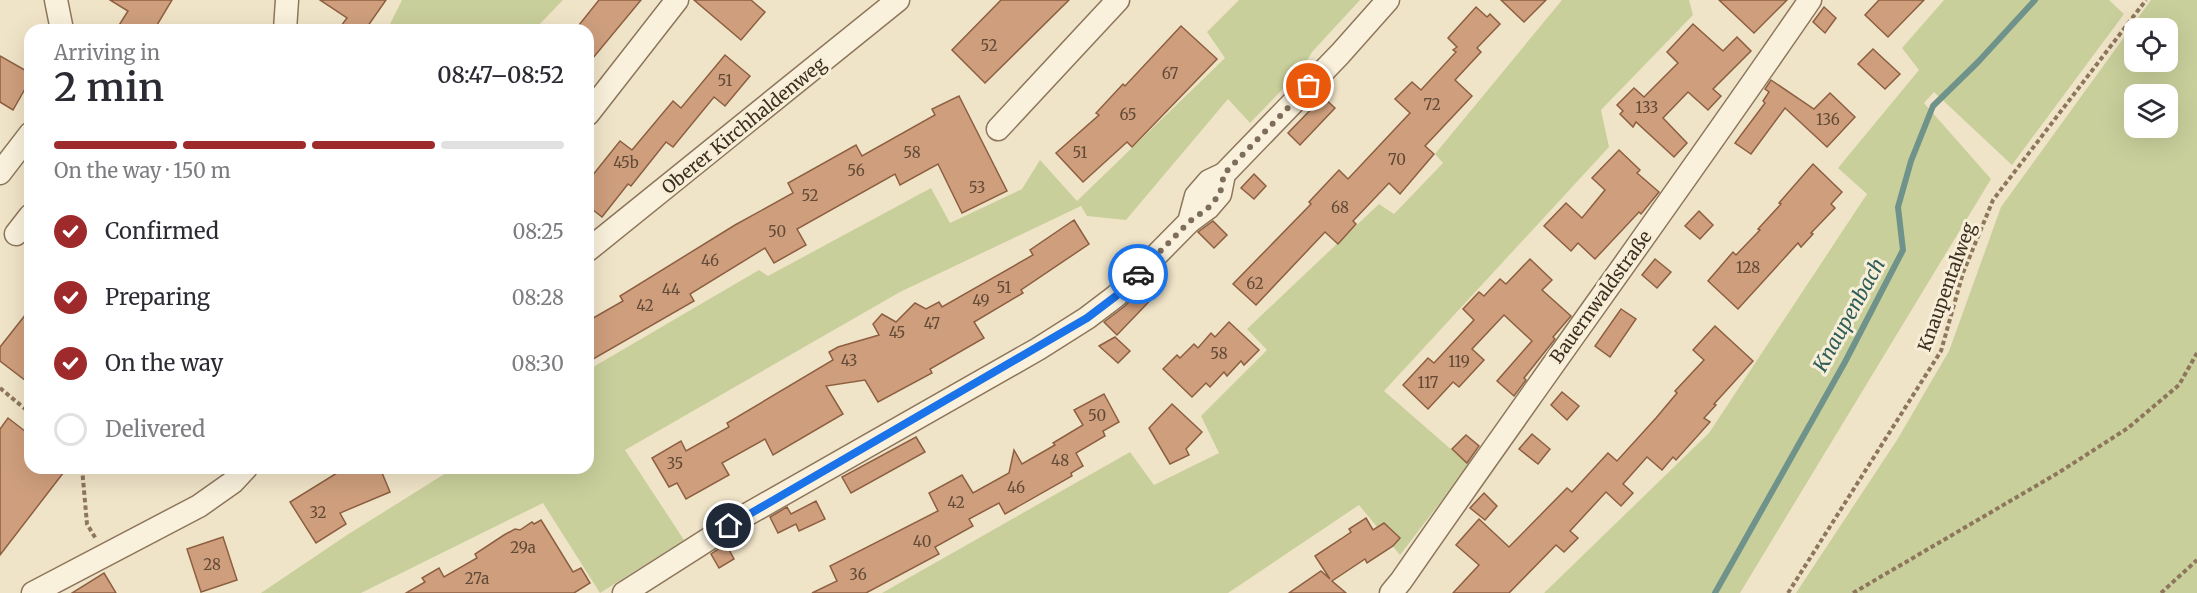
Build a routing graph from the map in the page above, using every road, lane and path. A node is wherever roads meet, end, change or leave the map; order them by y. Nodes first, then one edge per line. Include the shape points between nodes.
1 (56, 0) edge
2 (287, 0) edge
3 (677, 0) edge
4 (898, 0) edge
5 (1118, 0) edge
6 (1388, 0) edge
7 (1810, 0) edge
8 (2146, 0) edge
9 (61, 24) edge
10 (285, 24) edge
11 (594, 106) edge
12 (998, 129) dead end
13 (24, 142) edge
14 (0, 173) edge
15 (24, 224) edge
16 (16, 234) dead end
17 (594, 245) edge
18 (2197, 353) edge
19 (0, 388) edge
20 (24, 408) edge
21 (83, 474) edge
22 (240, 474) edge
23 (106, 554) junction
24 (2197, 560) edge
25 (33, 593) edge
26 (624, 593) edge
27 (1391, 593) edge
28 (1788, 593) edge
29 (1853, 593) edge
30 (2162, 593) edge

1 - 9 street
2 - 10 street
3 - 11 street
4 - 17 street, Oberer Kirchhaldenweg
5 - 12 street
6 - 26 street via 1224,174 1209,181 1196,196 1189,222 1116,296 1038,349 748,514
7 - 27 street, Bauernwaldstraße
8 - 28 path, Knaupentalweg via 1994,200 1963,273 1941,351
13 - 14 street
15 - 16 street
18 - 29 path via 2179,385 2128,428
19 - 20 path
21 - 23 path via 87,525
22 - 23 street via 199,506
23 - 25 street
24 - 30 path

